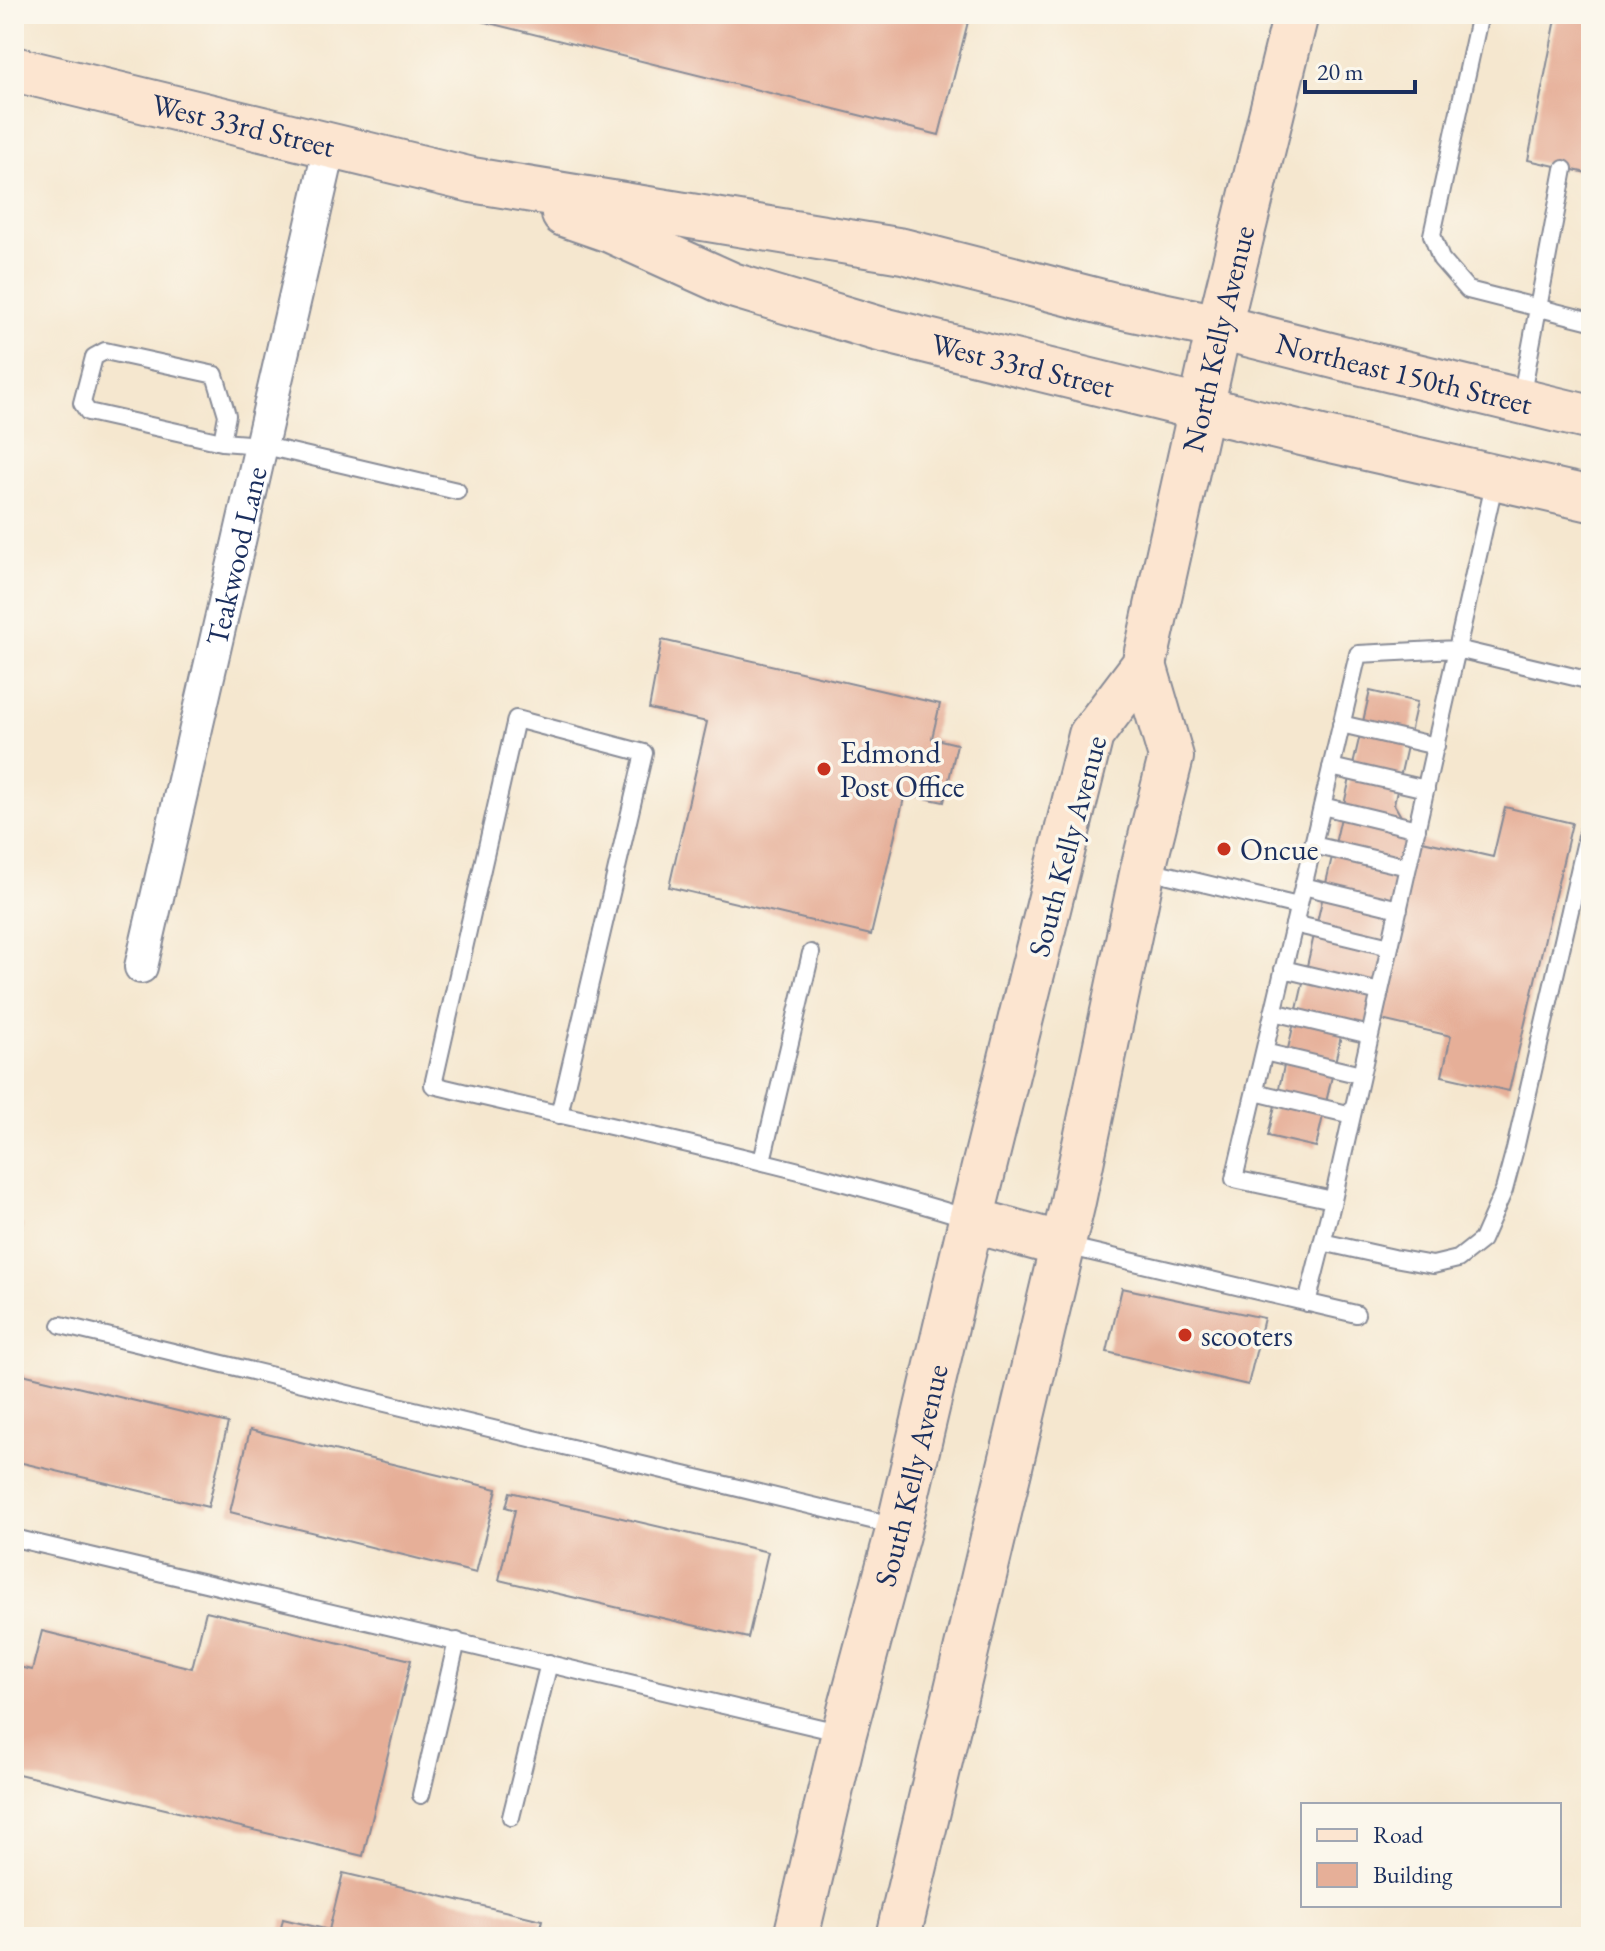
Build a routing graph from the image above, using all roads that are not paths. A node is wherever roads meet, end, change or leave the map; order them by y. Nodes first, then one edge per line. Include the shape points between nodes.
1 (1296, 14) edge
2 (1480, 14) edge
3 (14, 69) edge
4 (330, 146) junction
5 (1564, 169) dead end
6 (472, 180) junction
7 (1537, 309) junction
8 (1591, 321) edge
9 (1219, 327) junction
10 (1520, 401) junction
11 (1201, 408) junction
12 (1591, 418) edge
13 (222, 442) junction
14 (261, 445) junction
15 (1496, 478) junction
16 (457, 491) dead end
17 (1591, 499) edge
18 (1457, 649) junction
19 (1144, 665) junction
20 (1591, 681) edge
21 (1341, 724) junction
22 (1436, 746) junction
23 (1331, 767) junction
24 (1426, 789) junction
25 (1322, 806) junction
26 (1591, 819) edge
27 (1417, 829) junction
28 (1313, 845) junction
29 (1408, 867) junction
30 (1143, 869) junction
31 (1303, 886) junction
32 (1298, 906) junction
33 (1399, 909) junction
34 (1294, 924) junction
35 (1390, 947) junction
36 (811, 953) dead end
37 (141, 967) dead end
38 (1283, 969) junction
39 (1380, 992) junction
40 (1273, 1012) junction
41 (1370, 1035) junction
42 (1264, 1052) junction
43 (1361, 1075) junction
44 (1255, 1092) junction
45 (559, 1115) junction
46 (1352, 1115) junction
47 (762, 1161) junction
48 (1333, 1200) junction
49 (971, 1220) junction
50 (1322, 1242) junction
51 (1063, 1245) junction
52 (1307, 1303) junction
53 (1356, 1314) dead end
54 (61, 1325) dead end
55 (899, 1527) junction
56 (14, 1538) edge
57 (457, 1641) junction
58 (549, 1663) junction
59 (844, 1733) junction
60 (421, 1795) dead end
61 (511, 1817) dead end
62 (796, 1937) edge
63 (898, 1937) edge

1 - 9 main road, North Kelly Avenue
2 - 7 lane via 1432,235 1441,259 1468,290
3 - 4 main road, West 33rd Street
4 - 6 main road, West 33rd Street
4 - 14 street, Teakwood Lane
5 - 7 lane
6 - 9 main road, West 33rd Street via 903,251
6 - 11 main road, West 33rd Street via 610,230 732,285 879,329
7 - 8 lane
7 - 10 lane
9 - 10 main road, Northeast 150th Street
9 - 11 main road, North Kelly Avenue
10 - 12 main road, Northeast 150th Street
11 - 15 main road, West 33rd Street
11 - 19 main road, North Kelly Avenue
13 - 13 lane via 88,412 82,403 94,357 105,351 215,375 227,415
13 - 14 lane
14 - 16 lane
14 - 37 street, Teakwood Lane
15 - 17 main road, West 33rd Street
15 - 18 lane
18 - 20 lane
18 - 21 lane via 1358,654
18 - 22 lane
19 - 30 main road via 1171,757
19 - 49 main road, South Kelly Avenue via 1091,735
21 - 22 lane
21 - 23 lane
22 - 24 lane
23 - 24 lane
23 - 25 lane
24 - 27 lane
25 - 27 lane
25 - 28 lane
26 - 50 lane via 1515,1149 1482,1240 1458,1259 1433,1265
27 - 29 lane
28 - 29 lane
28 - 31 lane
29 - 33 lane
30 - 32 lane
30 - 51 main road
31 - 32 lane
31 - 33 lane
32 - 34 lane
33 - 35 lane
34 - 35 lane
34 - 38 lane
35 - 39 lane
36 - 47 lane
38 - 39 lane
38 - 40 lane
39 - 41 lane
40 - 41 lane
40 - 42 lane
41 - 43 lane
42 - 43 lane
42 - 44 lane
43 - 46 lane
44 - 46 lane
44 - 48 lane via 1234,1179
45 - 45 lane via 433,1085 516,719 644,753
45 - 47 lane
46 - 48 lane
47 - 49 lane
48 - 50 lane
49 - 51 main road
49 - 55 main road, South Kelly Avenue
50 - 52 lane
51 - 52 lane
51 - 63 main road
52 - 53 lane
54 - 55 lane
55 - 59 main road, South Kelly Avenue
56 - 57 lane
57 - 58 lane
57 - 60 lane
58 - 59 lane
58 - 61 lane
59 - 62 main road, South Kelly Avenue

